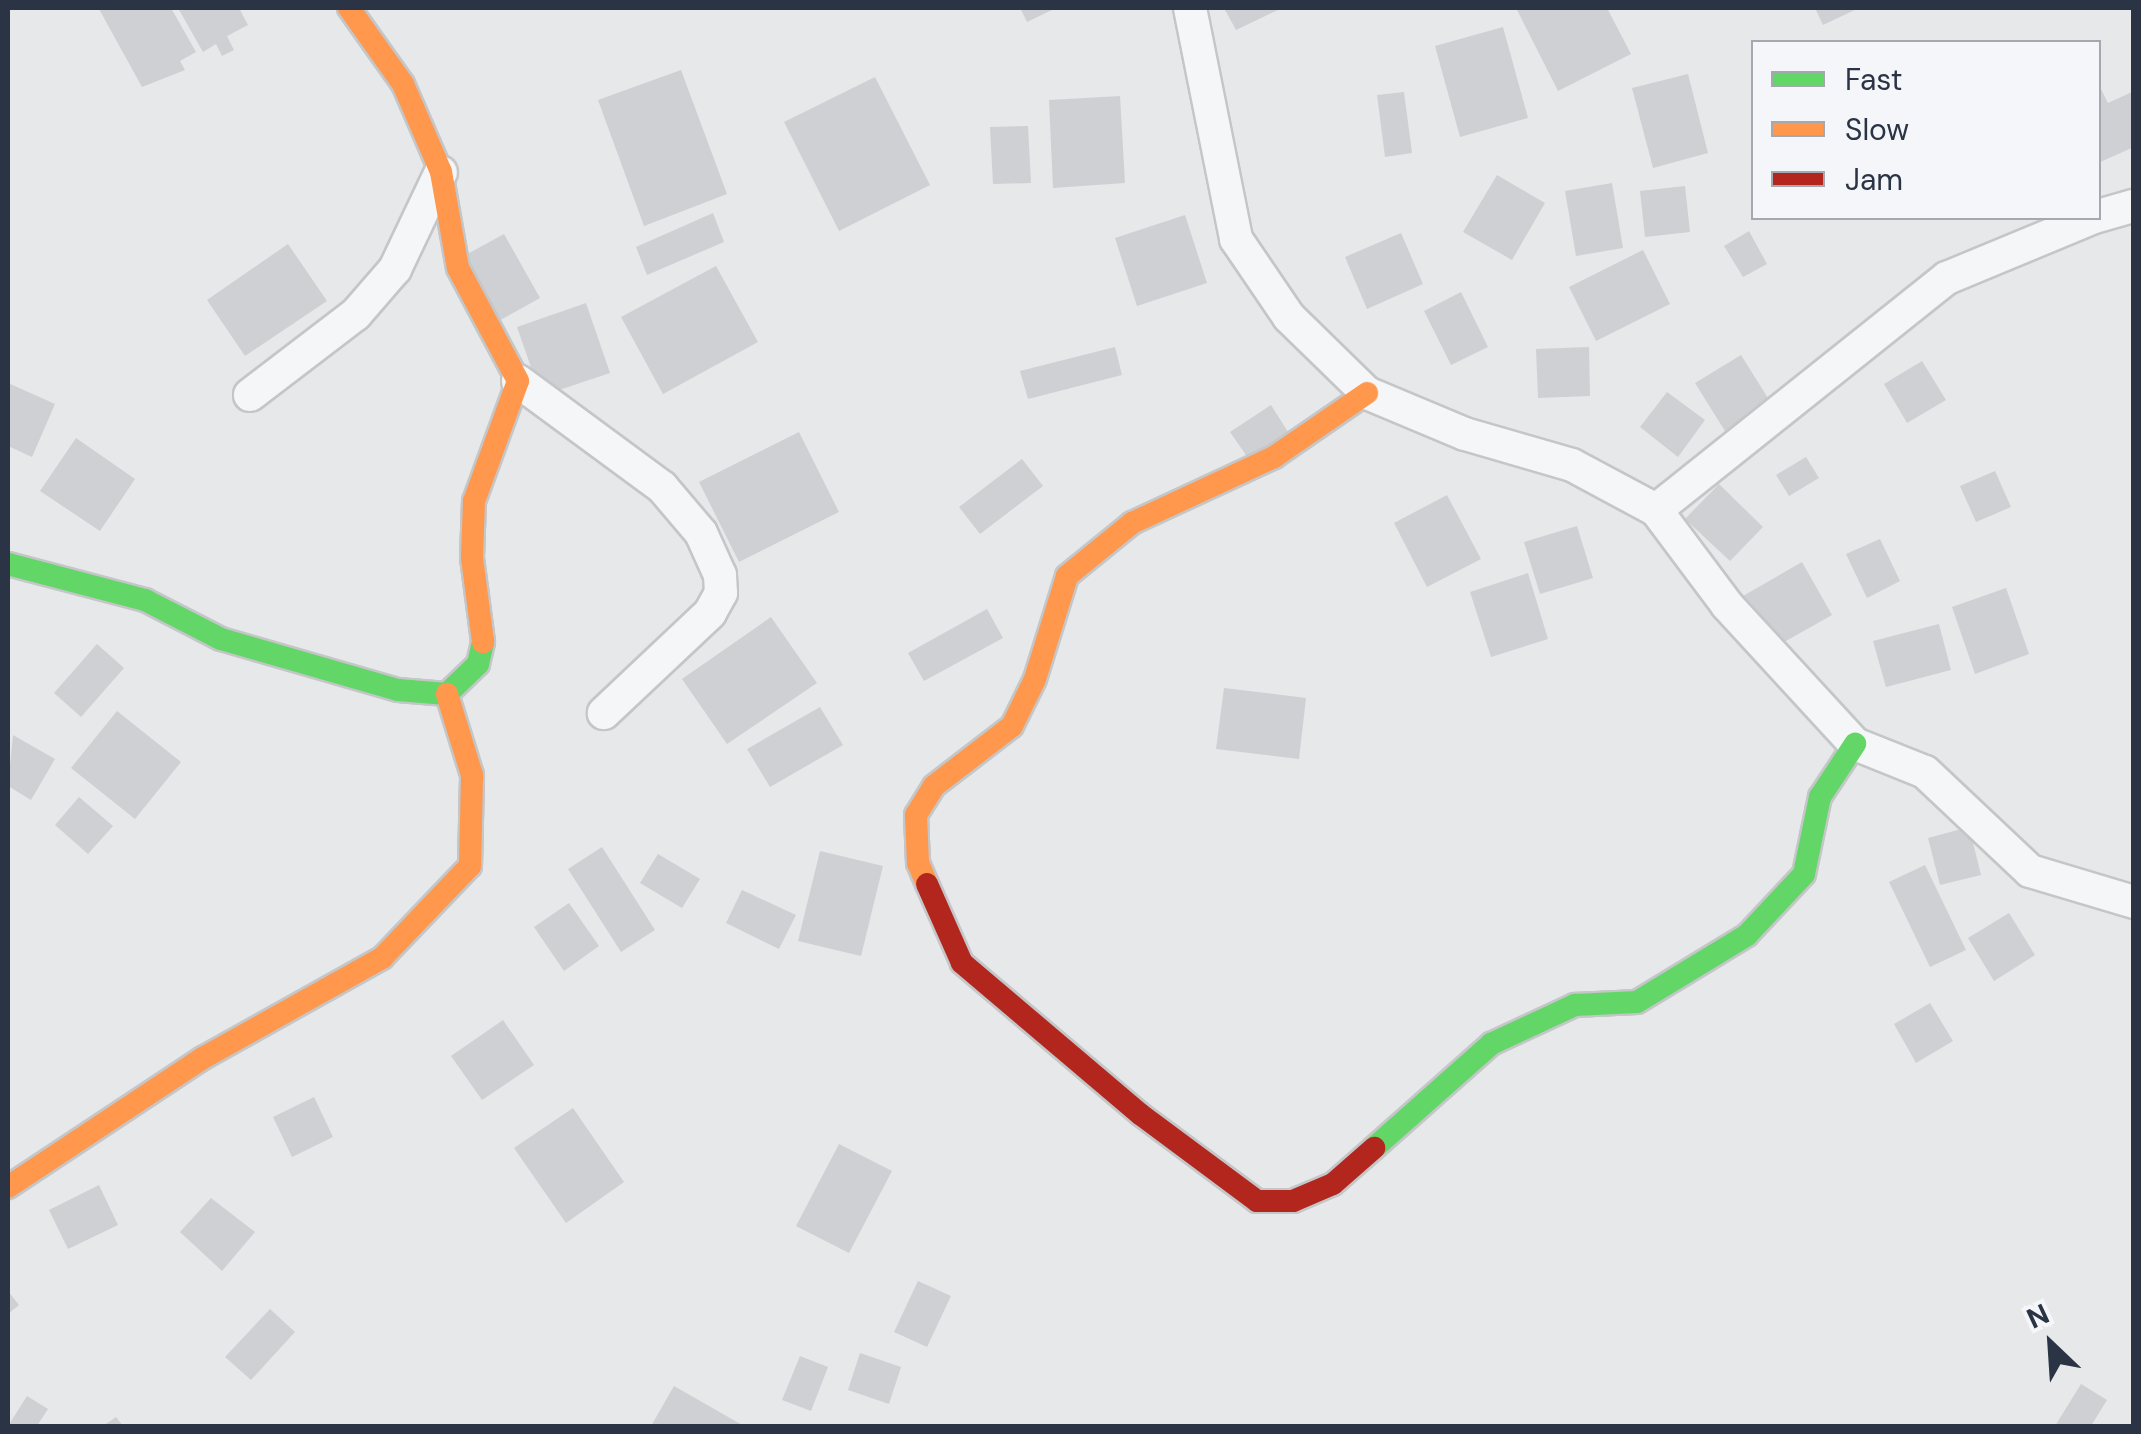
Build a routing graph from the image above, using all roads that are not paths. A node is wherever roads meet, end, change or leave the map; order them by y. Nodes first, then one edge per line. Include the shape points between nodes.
1 (349, 8) edge
2 (1190, 8) edge
3 (441, 172) junction
4 (2134, 206) edge
5 (2101, 215) edge
6 (2088, 220) edge
7 (518, 381) junction
8 (1366, 392) junction
9 (250, 395) dead end
10 (1656, 510) junction
11 (8, 564) edge
12 (447, 694) junction
13 (604, 714) dead end
14 (1854, 744) junction
15 (2134, 902) edge
16 (8, 1187) edge

1 - 3 street via 403,84
2 - 8 street via 1236,239 1289,317
3 - 7 street via 458,268
3 - 9 street via 395,269 356,314
4 - 5 street
6 - 10 street via 1947,278
7 - 12 street via 474,500 472,558 484,650
7 - 13 street via 662,487 700,534 720,575 710,613
8 - 10 street via 1465,434 1572,465
8 - 14 street via 1274,457 1132,523 1067,576 1035,679 1012,726 934,786 916,815 918,864 962,963 1140,1114 1257,1201 1293,1201 1334,1184 1491,1044 1576,1006 1637,1002 1747,934 1804,874 1820,797
10 - 14 street via 1726,605
11 - 12 street via 144,600 220,639 339,676
12 - 16 street via 472,774 470,866 382,958 204,1058
14 - 15 street via 1925,772 2030,871

